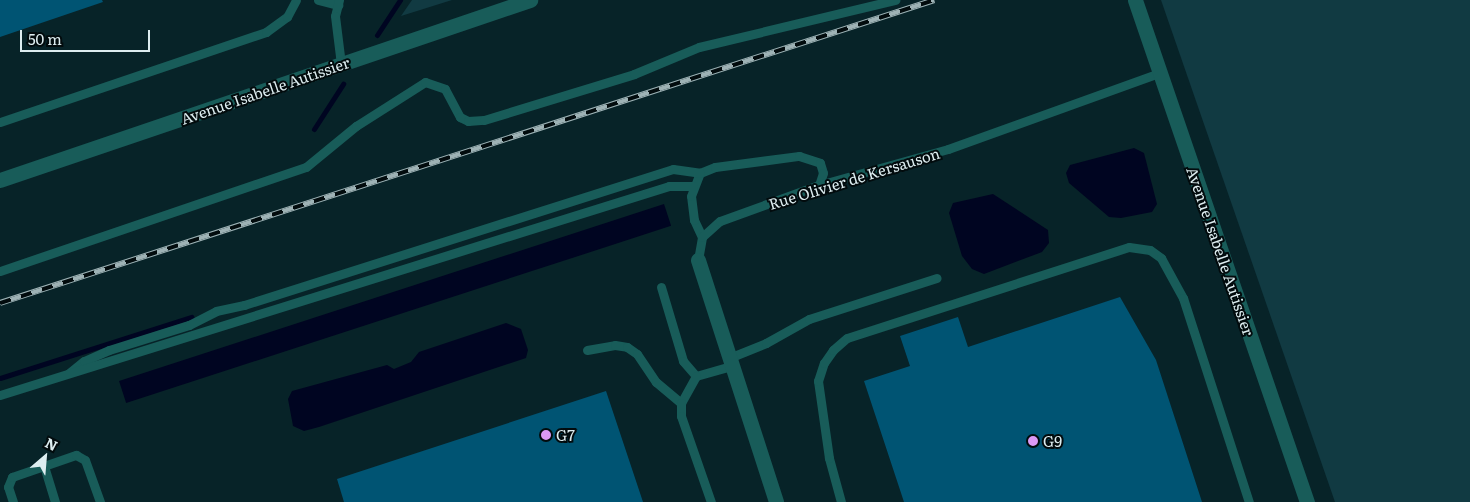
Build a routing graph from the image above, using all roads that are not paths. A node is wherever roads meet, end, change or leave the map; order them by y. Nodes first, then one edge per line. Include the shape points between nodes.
1 (296, 0) edge
2 (318, 0) edge
3 (530, 0) edge
4 (895, 0) edge
5 (1135, 0) edge
6 (339, 2) edge
7 (341, 64) junction
8 (1159, 73) junction
9 (0, 122) edge
10 (700, 173) junction
11 (0, 180) edge
12 (819, 185) junction
13 (693, 186) junction
14 (702, 237) junction
15 (698, 260) joint
16 (0, 271) edge
17 (938, 278) dead end
18 (661, 287) dead end
19 (587, 350) dead end
20 (731, 362) junction
21 (696, 376) junction
22 (64, 377) junction
23 (0, 395) edge
24 (681, 403) junction
25 (44, 466) junction
26 (13, 502) edge
27 (55, 502) edge
28 (100, 502) edge
29 (711, 502) edge
30 (776, 502) edge
31 (841, 502) edge
32 (1249, 502) edge
33 (1307, 502) edge

1 - 9 lane via 287,17 266,32
2 - 6 lane
3 - 7 street, Avenue Isabelle Autissier
4 - 16 lane via 699,47 634,74 484,120 468,121 460,117 444,89 426,82 356,126 306,167
5 - 8 street, Avenue Isabelle Autissier
6 - 7 lane via 335,16
7 - 11 street, Avenue Isabelle Autissier
8 - 12 lane, Rue Olivier de Kersauson via 948,149
8 - 33 street, Avenue Isabelle Autissier
10 - 12 lane via 715,167 799,156 820,163 823,173
10 - 13 lane
10 - 22 lane via 673,169 252,303 216,311 189,325 92,357
12 - 14 lane, Rue Olivier de Kersauson via 720,221
13 - 14 lane via 694,220
13 - 22 lane via 669,186
14 - 15 lane
15 - 20 street
17 - 20 lane via 809,319
18 - 21 lane via 683,361
19 - 24 lane via 614,345 627,347 637,354 656,382
20 - 21 lane
20 - 30 street
21 - 24 lane
22 - 23 lane
24 - 29 lane via 681,416
25 - 26 lane via 12,477 8,487
25 - 27 lane
25 - 28 lane via 76,455 85,460
31 - 32 lane via 828,458 818,381 833,350 847,338 1129,246 1150,250 1161,258 1183,298

